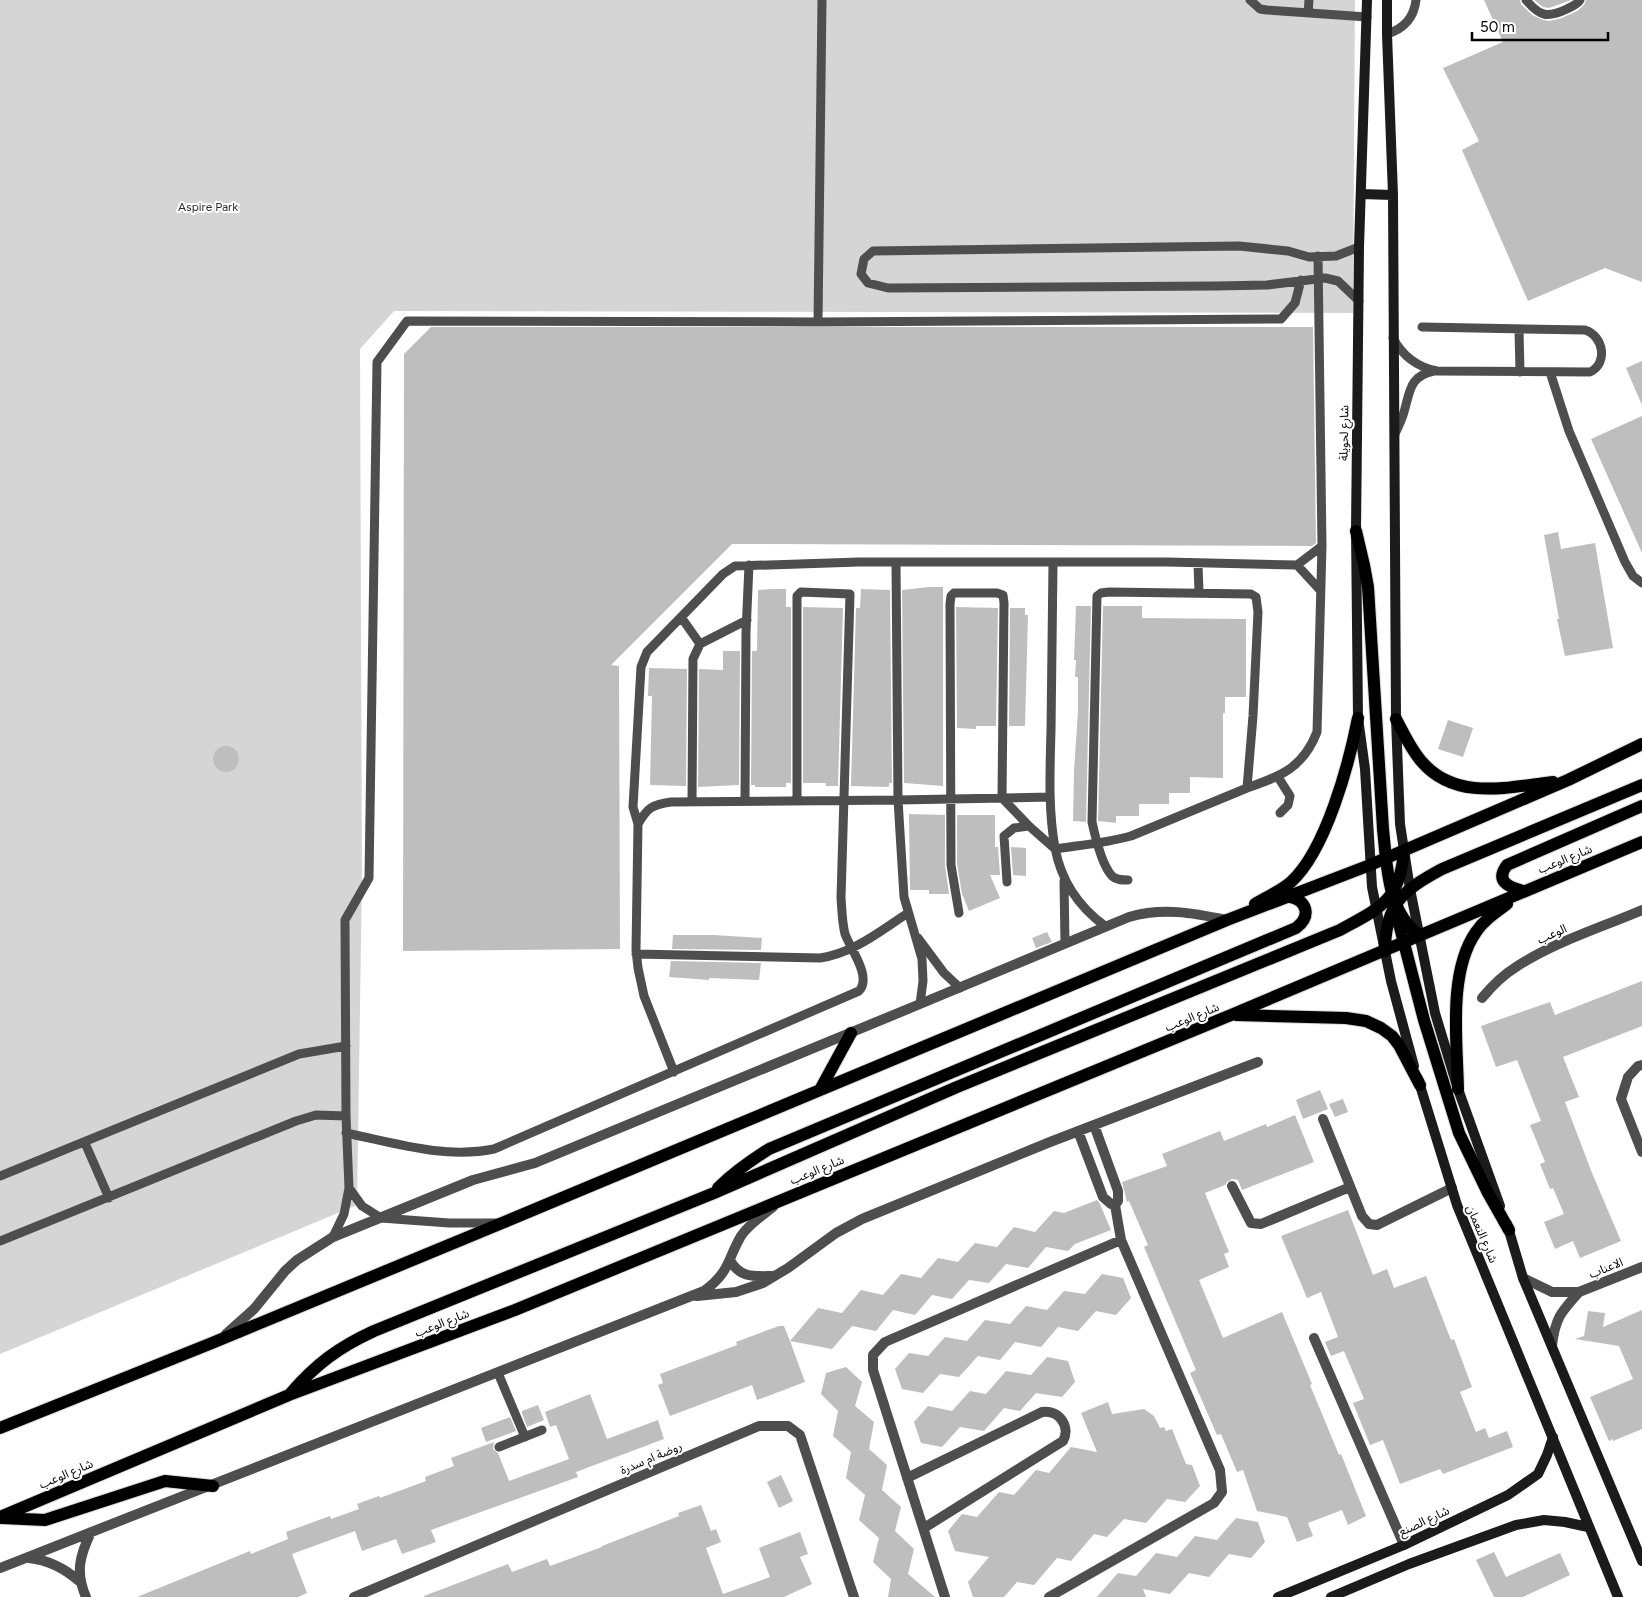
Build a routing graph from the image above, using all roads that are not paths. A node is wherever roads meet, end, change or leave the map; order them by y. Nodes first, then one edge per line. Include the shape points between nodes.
1 (822, 0) edge
2 (1250, 0) edge
3 (1309, 0) edge
4 (1367, 0) edge
5 (1387, 0) edge
6 (1416, 0) edge
7 (1526, 0) edge
8 (1580, 0) edge
9 (1308, 13) junction
10 (1367, 16) junction
11 (1387, 34) junction
12 (1361, 194) junction
13 (1393, 195) junction
14 (1359, 247) junction
15 (1318, 256) junction
16 (1318, 278) junction
17 (1301, 280) junction
18 (1359, 301) junction
19 (818, 322) junction
20 (1422, 327) dead end
21 (1520, 330) junction
22 (1393, 336) junction
23 (1437, 371) junction
24 (1520, 372) junction
25 (1550, 372) junction
26 (1394, 436) junction
27 (1356, 532) junction
28 (1322, 546) junction
29 (896, 563) junction
30 (1053, 563) junction
31 (1198, 564) junction
32 (749, 565) junction
33 (1297, 565) junction
34 (1642, 584) edge
35 (1320, 590) junction
36 (1199, 592) junction
37 (681, 617) junction
38 (747, 620) junction
39 (700, 644) junction
40 (1358, 718) junction
41 (1396, 720) junction
42 (1642, 744) edge
43 (1278, 777) junction
44 (1568, 780) junction
45 (1642, 785) edge
46 (1247, 788) junction
47 (1050, 797) junction
48 (1002, 798) junction
49 (951, 799) junction
50 (845, 800) junction
51 (898, 800) junction
52 (745, 801) junction
53 (797, 801) junction
54 (692, 802) junction
55 (1642, 806) edge
56 (1280, 813) dead end
57 (638, 824) junction
58 (1029, 826) junction
59 (1642, 842) edge
60 (1096, 843) junction
61 (1055, 849) junction
62 (1404, 851) junction
63 (1386, 858) junction
64 (1370, 865) junction
65 (1063, 874) junction
66 (1128, 880) dead end
67 (1008, 882) dead end
68 (1410, 889) junction
69 (1523, 891) junction
70 (1290, 897) junction
71 (1393, 900) junction
72 (1376, 909) junction
73 (1642, 910) edge
74 (908, 913) junction
75 (959, 913) dead end
76 (1227, 920) junction
77 (1105, 926) junction
78 (915, 933) junction
79 (1419, 935) junction
80 (1404, 942) junction
81 (1065, 943) junction
82 (852, 949) junction
83 (1384, 951) junction
84 (636, 954) junction
85 (960, 988) junction
86 (1482, 998) dead end
87 (920, 1004) junction
88 (1231, 1015) junction
89 (850, 1033) junction
90 (346, 1046) junction
91 (1258, 1062) dead end
92 (1642, 1065) edge
93 (674, 1072) junction
94 (1420, 1086) junction
95 (821, 1088) junction
96 (1458, 1089) junction
97 (346, 1116) junction
98 (1323, 1119) dead end
99 (1094, 1125) junction
100 (1078, 1131) junction
101 (346, 1133) junction
102 (85, 1143) junction
103 (1642, 1152) edge
104 (0, 1176) edge
105 (1232, 1186) dead end
106 (1350, 1187) junction
107 (349, 1188) junction
108 (1452, 1188) junction
109 (714, 1193) junction
110 (109, 1198) junction
111 (784, 1198) junction
112 (1116, 1205) junction
113 (381, 1218) junction
114 (502, 1223) junction
115 (1509, 1230) junction
116 (333, 1238) junction
117 (1121, 1240) junction
118 (0, 1242) edge
119 (730, 1260) junction
120 (1642, 1267) edge
121 (775, 1276) junction
122 (1523, 1278) junction
123 (1579, 1292) junction
124 (691, 1296) junction
125 (1314, 1338) dead end
126 (212, 1343) junction
127 (1552, 1346) junction
128 (498, 1373) junction
129 (289, 1395) junction
130 (0, 1428) edge
131 (542, 1430) dead end
132 (525, 1437) junction
133 (1553, 1437) junction
134 (499, 1447) dead end
135 (907, 1478) junction
136 (213, 1486) junction
137 (0, 1517) edge
138 (1588, 1527) junction
139 (924, 1528) junction
140 (91, 1532) junction
141 (1404, 1544) junction
142 (26, 1558) junction
143 (1642, 1562) edge
144 (0, 1568) edge
145 (79, 1581) junction
146 (86, 1597) edge
147 (356, 1597) edge
148 (854, 1597) edge
149 (946, 1597) edge
150 (1049, 1597) edge
151 (1278, 1597) edge
152 (1331, 1597) edge
153 (1618, 1597) edge

1 - 19 lane
2 - 9 lane via 1267,10
3 - 9 lane
4 - 10 street, شارع لحويلة
5 - 11 street
6 - 11 lane via 1408,21
7 - 8 lane via 1542,14 1550,16
9 - 10 lane
10 - 12 street, شارع لحويلة
11 - 13 street
12 - 13 street
12 - 14 street, شارع لحويلة
13 - 22 street
14 - 15 lane via 1336,256
14 - 18 street, شارع لحويلة
15 - 16 lane
15 - 17 lane via 1239,246 873,251 864,259 861,274 868,283 888,288 1225,286
16 - 17 lane
16 - 18 lane via 1338,281
16 - 28 lane
17 - 19 lane via 1295,303 1281,319
18 - 27 street, شارع لحويلة
19 - 90 lane via 407,322 377,362 369,878 345,920
20 - 21 lane
21 - 24 lane
21 - 25 lane via 1585,330 1599,340 1600,358 1595,370
22 - 23 lane via 1410,360
22 - 26 street
23 - 24 lane
23 - 26 lane via 1428,372 1413,383
24 - 25 lane
25 - 34 lane via 1569,430 1625,562
26 - 41 street
27 - 40 street, شارع لحويلة
27 - 63 main road via 1368,587
28 - 33 lane
28 - 35 lane
29 - 30 lane
29 - 32 lane
29 - 51 lane
30 - 31 lane
30 - 47 lane
31 - 33 lane
31 - 36 lane
32 - 37 lane via 735,566 723,574
32 - 38 lane
33 - 35 lane
35 - 43 lane via 1317,732 1305,756
36 - 46 lane via 1251,594 1256,597 1254,716
36 - 60 lane via 1102,592 1097,596 1092,822
37 - 39 lane
37 - 57 lane via 647,652 641,667 633,807
38 - 39 lane
38 - 52 lane
39 - 54 lane via 693,659
40 - 64 street, شارع لحويلة via 1365,769
40 - 76 main road via 1340,788 1322,836 1308,862 1289,884
41 - 44 main road via 1423,763 1450,783 1492,789
41 - 62 street
42 - 44 main road
43 - 46 lane
43 - 56 lane via 1290,796 1288,805
44 - 62 main road
45 - 68 main road via 1442,869
46 - 60 lane via 1131,836
47 - 48 lane
47 - 61 lane
48 - 49 lane
48 - 49 lane via 1004,603 1002,595 954,593 950,604
48 - 58 lane
49 - 51 lane
49 - 75 lane via 951,865
50 - 51 lane
50 - 53 lane
50 - 53 lane via 850,594 801,592 796,604
50 - 82 lane via 842,914
51 - 74 lane via 904,897
52 - 53 lane
52 - 54 lane
54 - 57 lane via 655,805 645,812
55 - 69 main road via 1507,864 1503,881
57 - 84 lane
58 - 61 lane
58 - 67 lane via 1014,828 1004,836
59 - 69 main road, شارع الوعب
60 - 61 lane
60 - 66 lane via 1112,875
61 - 65 lane
62 - 63 main road
62 - 68 street, شارع النعمان
62 - 71 main road
63 - 64 main road
63 - 71 main road
64 - 70 main road
64 - 71 main road via 1382,876
64 - 72 street, شارع النعمان
65 - 77 lane via 1084,908
65 - 81 lane
68 - 71 main road
68 - 79 street, شارع النعمان
69 - 79 main road, شارع الوعب
69 - 96 main road via 1490,916 1477,931 1464,956 1457,986
70 - 76 main road
70 - 109 main road via 1303,904 1305,910 1302,924 1296,928 769,1149 743,1166
71 - 72 main road
71 - 79 main road via 1405,922
71 - 80 main road
71 - 83 main road via 1386,925
72 - 83 street, شارع النعمان
72 - 109 main road via 1324,937 957,1087
73 - 86 street, الوعب via 1534,956 1503,976
74 - 78 lane
74 - 82 lane
76 - 77 street via 1190,912 1159,910
76 - 95 main road
77 - 81 street
78 - 85 lane via 944,973
78 - 87 lane via 923,970
79 - 80 main road, شارع الوعب
79 - 96 street, شارع النعمان via 1435,1013
80 - 83 main road, شارع الوعب
80 - 115 main road via 1459,1133 1486,1191
81 - 85 street
82 - 84 lane via 820,958
82 - 93 lane via 864,977 858,992
83 - 88 main road, شارع الوعب
83 - 94 street, شارع النعمان
84 - 93 lane via 644,996
85 - 87 street
87 - 89 street
88 - 94 main road via 1366,1021 1392,1036
88 - 111 main road, شارع الوعب
89 - 95 main road
89 - 113 street via 535,1163 473,1180
90 - 97 lane
90 - 102 lane via 299,1054
91 - 99 street
92 - 103 street via 1628,1077 1621,1099
93 - 101 lane via 487,1151 438,1152
94 - 108 street, شارع النعمان
95 - 114 main road
96 - 115 street, شارع النعمان
97 - 101 lane
97 - 110 lane via 316,1115 296,1121
98 - 106 street
99 - 100 street
99 - 112 street via 1118,1191
100 - 112 street via 1103,1197
100 - 121 street via 862,1219 836,1233
101 - 107 lane
102 - 104 lane
102 - 110 lane
105 - 106 street via 1251,1223 1256,1225
106 - 108 street via 1362,1216 1369,1224 1377,1225
107 - 113 lane via 362,1206
107 - 116 lane via 344,1214
108 - 133 street, شارع النعمان via 1456,1205
109 - 129 main road via 374,1330 327,1357
110 - 118 lane
111 - 119 street via 746,1230
111 - 129 main road, شارع الوعب via 515,1310
112 - 117 street
113 - 114 lane
113 - 116 street
114 - 126 main road
115 - 122 street, شارع النعمان
116 - 126 street via 297,1260 241,1322
117 - 135 street via 885,1342 872,1355 873,1370
117 - 150 street via 1220,1470 1222,1492 1214,1502
119 - 121 street via 739,1272 746,1275
119 - 124 street via 715,1283
120 - 123 street, الاعناب
121 - 124 street via 749,1289
122 - 123 street, الاعناب via 1552,1292
122 - 127 street, شارع النعمان
123 - 127 street, الاعناب via 1560,1313
124 - 128 street
125 - 141 street
126 - 130 main road
127 - 143 street, شارع النعمان
128 - 132 lane
128 - 136 street
129 - 137 main road, شارع الوعب
131 - 132 lane
132 - 134 lane
133 - 138 street, شارع النعمان
133 - 141 street, شارع الصنع via 1538,1474 1508,1495
135 - 139 street
135 - 139 street via 1042,1412 1057,1414 1063,1421 1066,1436 1063,1442
136 - 137 main road via 165,1481 45,1520
136 - 140 street
138 - 152 street via 1544,1520 1516,1525
138 - 153 street, شارع النعمان
139 - 149 street
140 - 142 street
140 - 145 street via 82,1555
141 - 151 street, شارع الصنع
142 - 144 street
142 - 145 street via 55,1564
145 - 146 street
147 - 148 street, روضة ام سدرة via 759,1426 788,1426 800,1435

